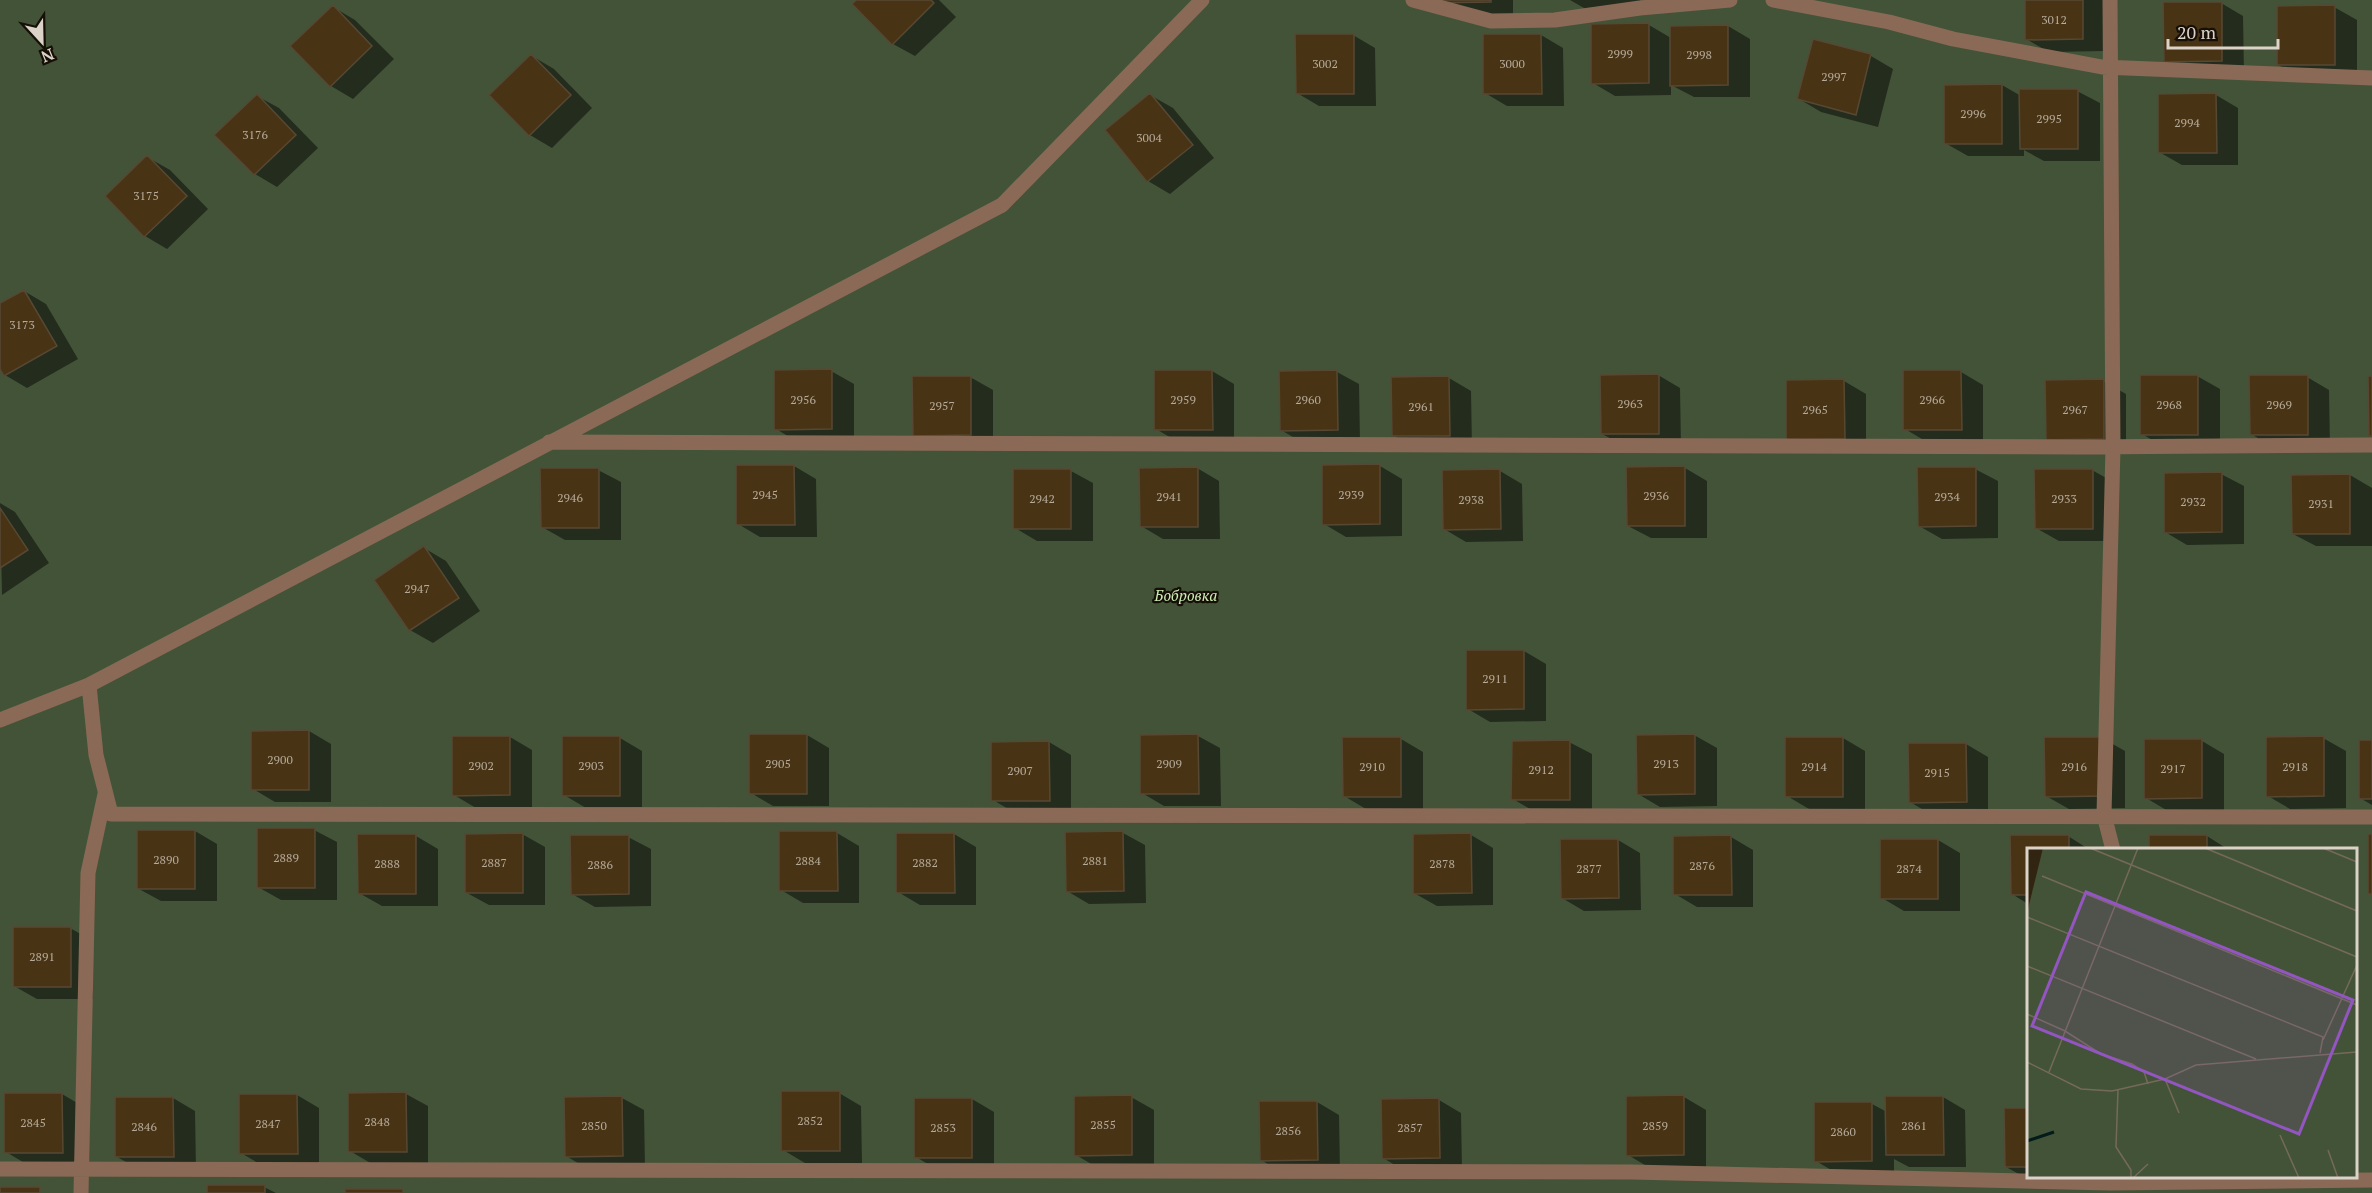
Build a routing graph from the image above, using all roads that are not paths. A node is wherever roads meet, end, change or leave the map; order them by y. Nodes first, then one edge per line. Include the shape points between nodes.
1 (1413, 0) edge
2 (1730, 0) edge
3 (1773, 0) edge
4 (2110, 0) edge
5 (1192, 3) edge
6 (2111, 68) junction
7 (2372, 78) edge
8 (549, 442) junction
9 (2372, 445) edge
10 (2113, 447) junction
11 (89, 685) junction
12 (0, 720) edge
13 (105, 791) junction
14 (2104, 815) junction
15 (2372, 817) edge
16 (2113, 848) edge
17 (0, 1169) edge
18 (82, 1170) junction
19 (2372, 1180) edge
20 (2110, 1184) edge
21 (81, 1193) edge

1 - 2 street via 1491,21 1555,20
3 - 6 street
4 - 6 street
5 - 8 street via 1002,205
6 - 7 street
6 - 10 street
8 - 10 street
8 - 11 street
9 - 10 street
10 - 14 street
11 - 12 street
11 - 13 street via 96,755
13 - 14 street via 111,814
13 - 18 street via 88,873
14 - 15 street
14 - 16 street
17 - 18 street
18 - 20 street via 1632,1173
18 - 21 street
19 - 20 street

